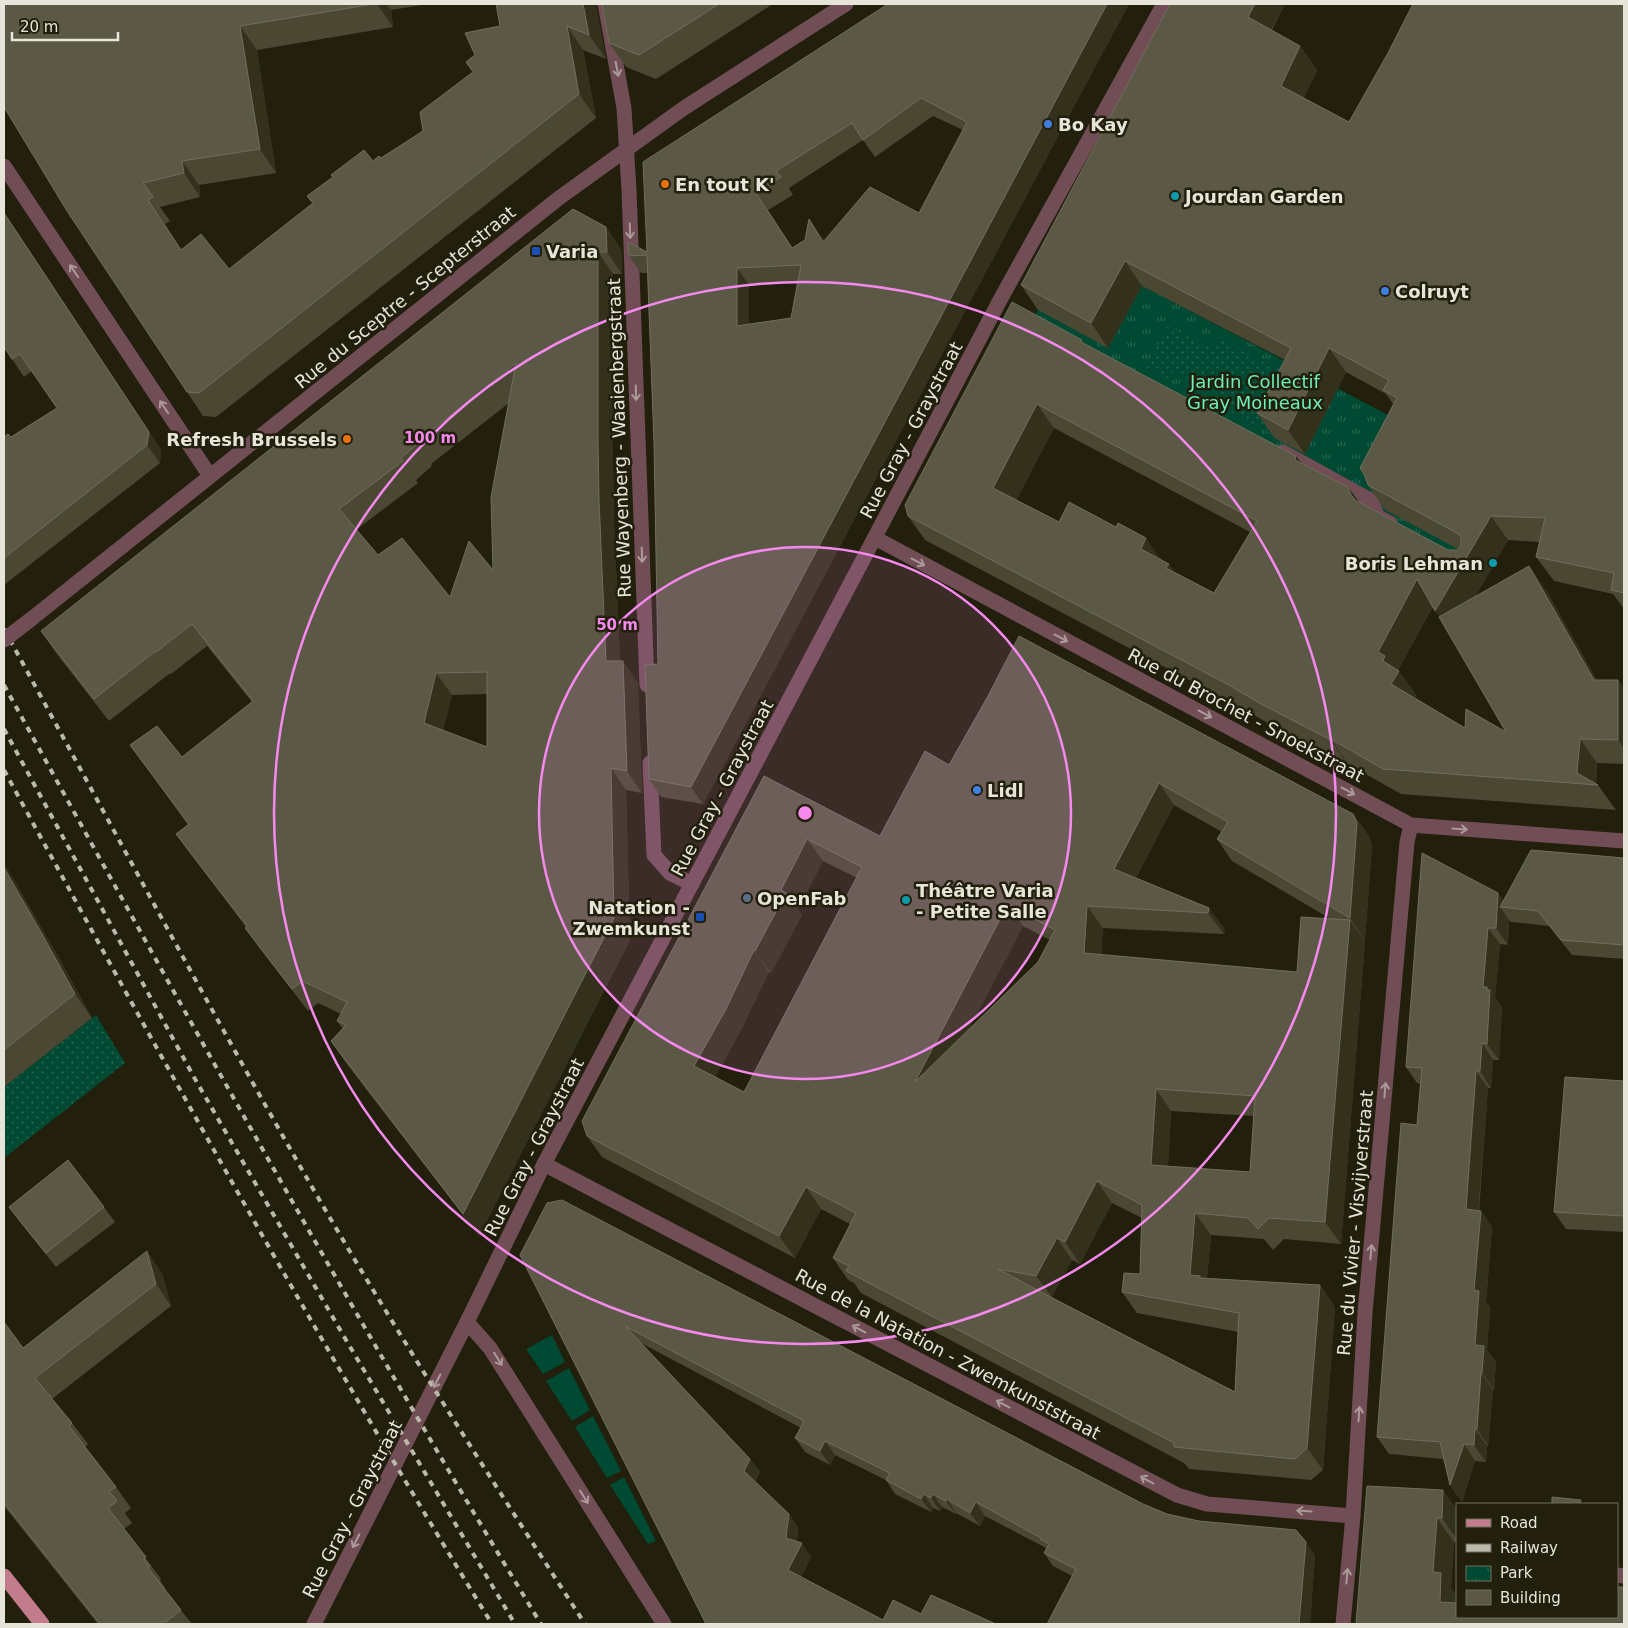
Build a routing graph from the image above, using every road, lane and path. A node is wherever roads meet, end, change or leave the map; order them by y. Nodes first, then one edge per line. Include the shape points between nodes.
1 (605, 4) edge
2 (846, 4) edge
3 (1164, 4) edge
4 (627, 150) junction
5 (4, 166) edge
6 (1000, 300) junction
7 (1017, 308) edge
8 (1266, 443) edge
9 (210, 476) junction
10 (1403, 530) edge
11 (875, 538) junction
12 (4, 640) edge
13 (648, 696) edge
14 (650, 746) edge
15 (1411, 825) junction
16 (1624, 841) edge
17 (692, 884) junction
18 (544, 1164) junction
19 (467, 1322) junction
20 (1353, 1516) junction
21 (4, 1576) edge
22 (42, 1624) edge
23 (314, 1624) edge
24 (664, 1624) edge
25 (1343, 1624) edge

1 -> 4 street, Rue Wayenberg - Waaienbergstraat via 624,108
2 - 4 street, Rue du Sceptre - Scepterstraat via 684,108
3 - 6 street, Rue Gray - Graystraat
4 - 9 street, Rue du Sceptre - Scepterstraat via 559,198
4 -> 13 street, Rue Wayenberg - Waaienbergstraat
9 -> 5 street
6 - 7 street
6 - 11 street, Rue Gray - Graystraat
8 - 10 street via 1372,501 1377,516
9 - 12 street, Rue du Sceptre - Scepterstraat, bridge
11 -> 15 street, Rue du Brochet - Snoekstraat
11 - 17 street, Rue Gray - Graystraat
14 - 17 street via 654,855 670,873
15 -> 16 street, Rue du Brochet - Snoekstraat
20 -> 15 street, Rue du Vivier - Visvijverstraat via 1365,1313
17 - 18 street, Rue Gray - Graystraat
18 - 19 street, Rue Gray - Graystraat
20 -> 18 street, Rue de la Natation - Zwemkunststraat via 1207,1504 1177,1495
19 -> 23 street, Rue Gray - Graystraat
19 -> 24 street via 490,1348
25 -> 20 street, Rue du Vivier - Visvijverstraat
21 - 22 main road

